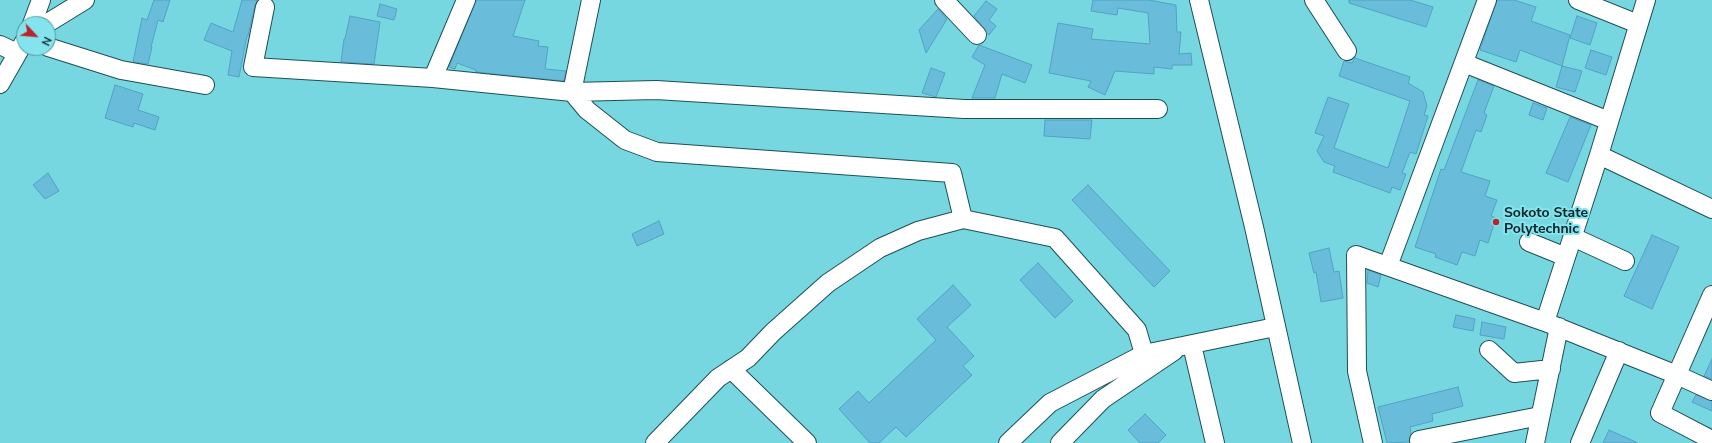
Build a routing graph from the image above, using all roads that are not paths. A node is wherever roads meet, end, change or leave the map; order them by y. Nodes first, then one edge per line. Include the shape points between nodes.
1 (42, 0) edge
2 (85, 0) edge
3 (466, 0) edge
4 (590, 0) edge
5 (944, 0) edge
6 (1199, 0) edge
7 (1314, 0) edge
8 (1487, 0) edge
9 (1578, 0) edge
10 (1646, 0) edge
11 (265, 7) dead end
12 (35, 16) edge
13 (56, 18) edge
14 (1638, 24) junction
15 (977, 34) dead end
16 (0, 45) edge
17 (16, 47) edge
18 (56, 50) edge
19 (1347, 51) dead end
20 (16, 54) edge
21 (1464, 63) junction
22 (433, 78) junction
23 (0, 84) edge
24 (206, 85) dead end
25 (572, 92) junction
26 (1158, 109) dead end
27 (1609, 121) junction
28 (1599, 155) junction
29 (1712, 209) edge
30 (963, 219) junction
31 (1573, 237) junction
32 (1529, 242) dead end
33 (1566, 257) junction
34 (1625, 261) dead end
35 (1388, 266) junction
36 (1712, 294) edge
37 (1552, 325) junction
38 (1276, 327) junction
39 (1186, 346) junction
40 (1489, 350) dead end
41 (1619, 351) junction
42 (1144, 354) junction
43 (731, 369) junction
44 (1550, 369) junction
45 (1677, 375) junction
46 (1712, 391) edge
47 (1540, 416) junction
48 (1418, 440) dead end
49 (655, 443) edge
50 (807, 443) edge
51 (1008, 443) edge
52 (1060, 443) edge
53 (1215, 443) edge
54 (1302, 443) edge
55 (1373, 443) edge
56 (1535, 443) edge
57 (1580, 443) edge
58 (1709, 443) edge

1 - 12 street
2 - 13 street
3 - 22 street
4 - 25 street
5 - 15 street
6 - 38 street
7 - 19 street
8 - 21 street
9 - 14 street
10 - 14 street
11 - 22 street via 253,67
14 - 27 street
16 - 17 street
18 - 24 street via 121,70
20 - 23 street
21 - 27 street
21 - 35 street
22 - 25 street
25 - 26 street via 656,90 964,109
25 - 30 street via 587,110 625,140 657,152 952,173
27 - 28 street
28 - 29 street
28 - 31 street
30 - 42 street via 1055,238 1137,330
30 - 43 street via 918,231 880,248 828,283 748,358
31 - 33 street
31 - 34 street
32 - 33 street
33 - 37 street
35 - 37 street
35 - 55 street via 1356,255 1357,370
36 - 45 street
37 - 41 street
37 - 44 street
38 - 39 street
38 - 54 street
39 - 42 street
39 - 52 street via 1103,399
39 - 53 street
40 - 44 street via 1514,373
41 - 45 street
41 - 57 street
42 - 51 street via 1050,403
43 - 49 street via 718,378
43 - 50 street
44 - 47 street
45 - 46 street
45 - 58 street via 1660,413 1708,438
47 - 48 street
47 - 56 street

